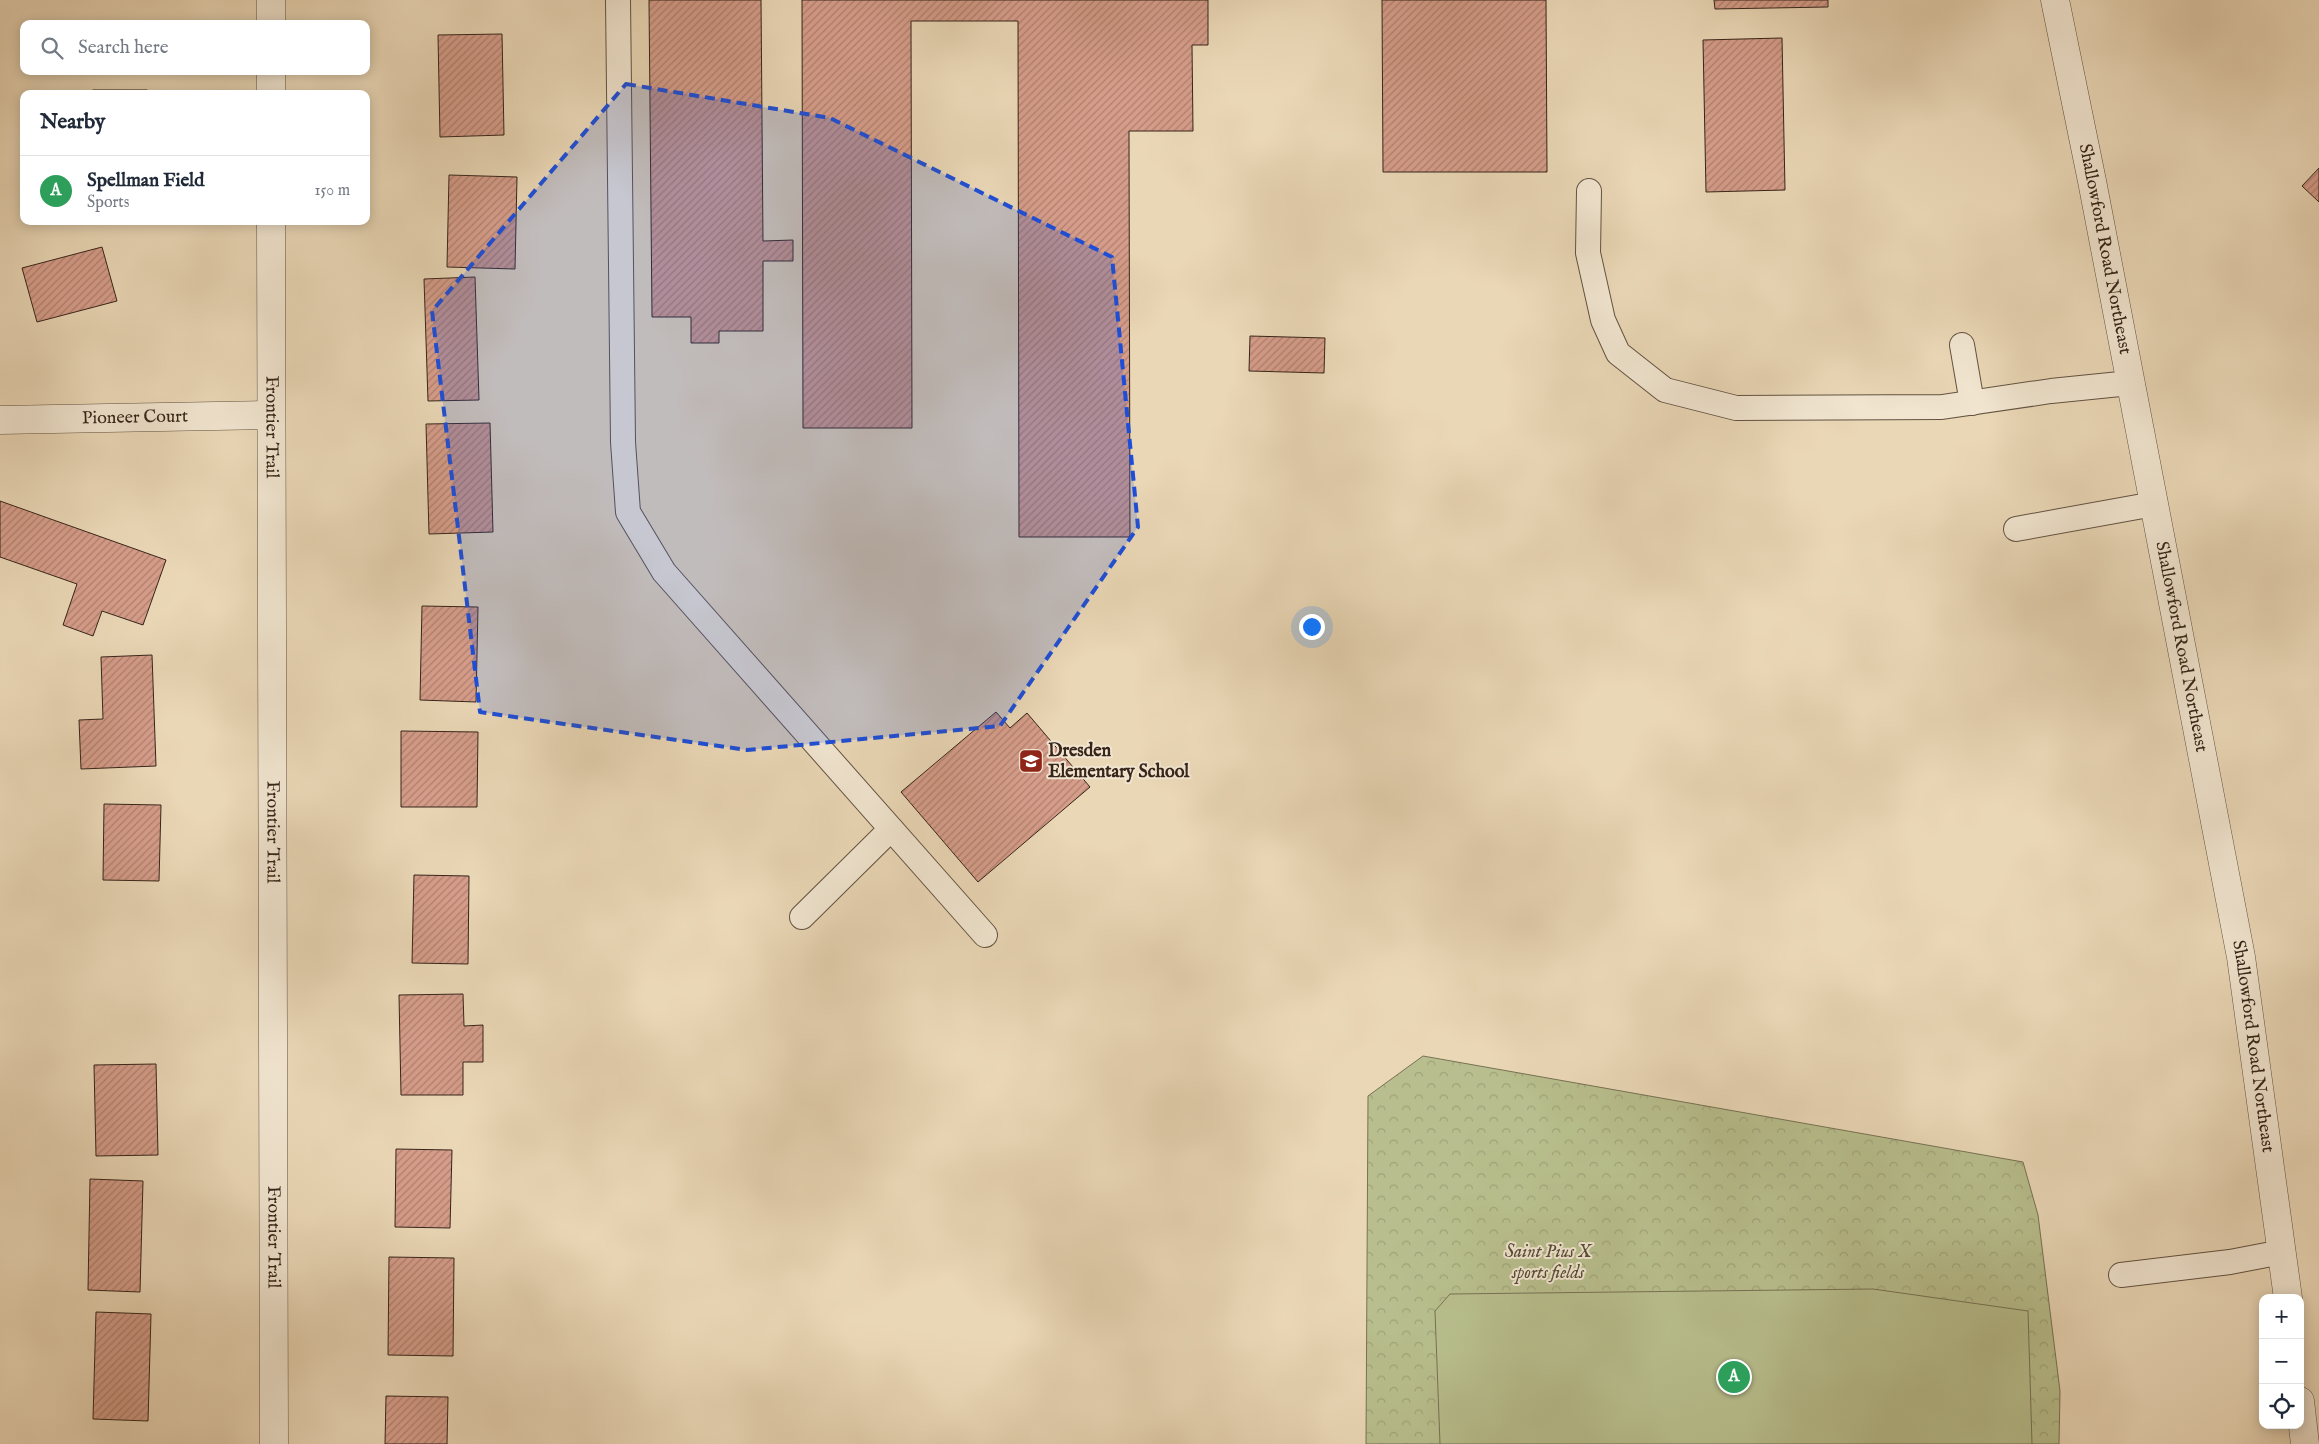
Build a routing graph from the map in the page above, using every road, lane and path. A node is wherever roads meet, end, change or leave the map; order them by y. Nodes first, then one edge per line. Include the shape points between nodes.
1 (271, 0) edge
2 (618, 0) edge
3 (2055, 0) edge
4 (271, 20) edge
5 (271, 75) edge
6 (271, 90) edge
7 (1589, 191) dead end
8 (270, 225) edge
9 (1962, 345) dead end
10 (2130, 383) junction
11 (1972, 403) junction
12 (270, 415) junction
13 (0, 420) edge
14 (2154, 504) junction
15 (2016, 529) dead end
16 (891, 829) junction
17 (802, 917) dead end
18 (985, 935) dead end
19 (2282, 1252) junction
20 (2121, 1275) dead end
21 (2287, 1294) edge
22 (2303, 1429) edge
23 (274, 1444) edge
24 (2305, 1444) edge

1 - 4 street
2 - 16 lane via 623,442 628,512 664,572
3 - 10 street, Shallowford Road Northeast
5 - 6 street
7 - 11 lane via 1588,253 1602,320 1618,354 1665,390 1736,408 1942,407
8 - 12 street, Frontier Trail
9 - 11 lane
10 - 11 lane
10 - 14 street, Shallowford Road Northeast
12 - 13 street, Pioneer Court
12 - 23 street, Frontier Trail
14 - 15 lane
14 - 19 street, Shallowford Road Northeast via 2241,957
16 - 17 lane
16 - 18 lane
19 - 20 lane via 2230,1262
19 - 21 street, Shallowford Road Northeast
22 - 24 street

